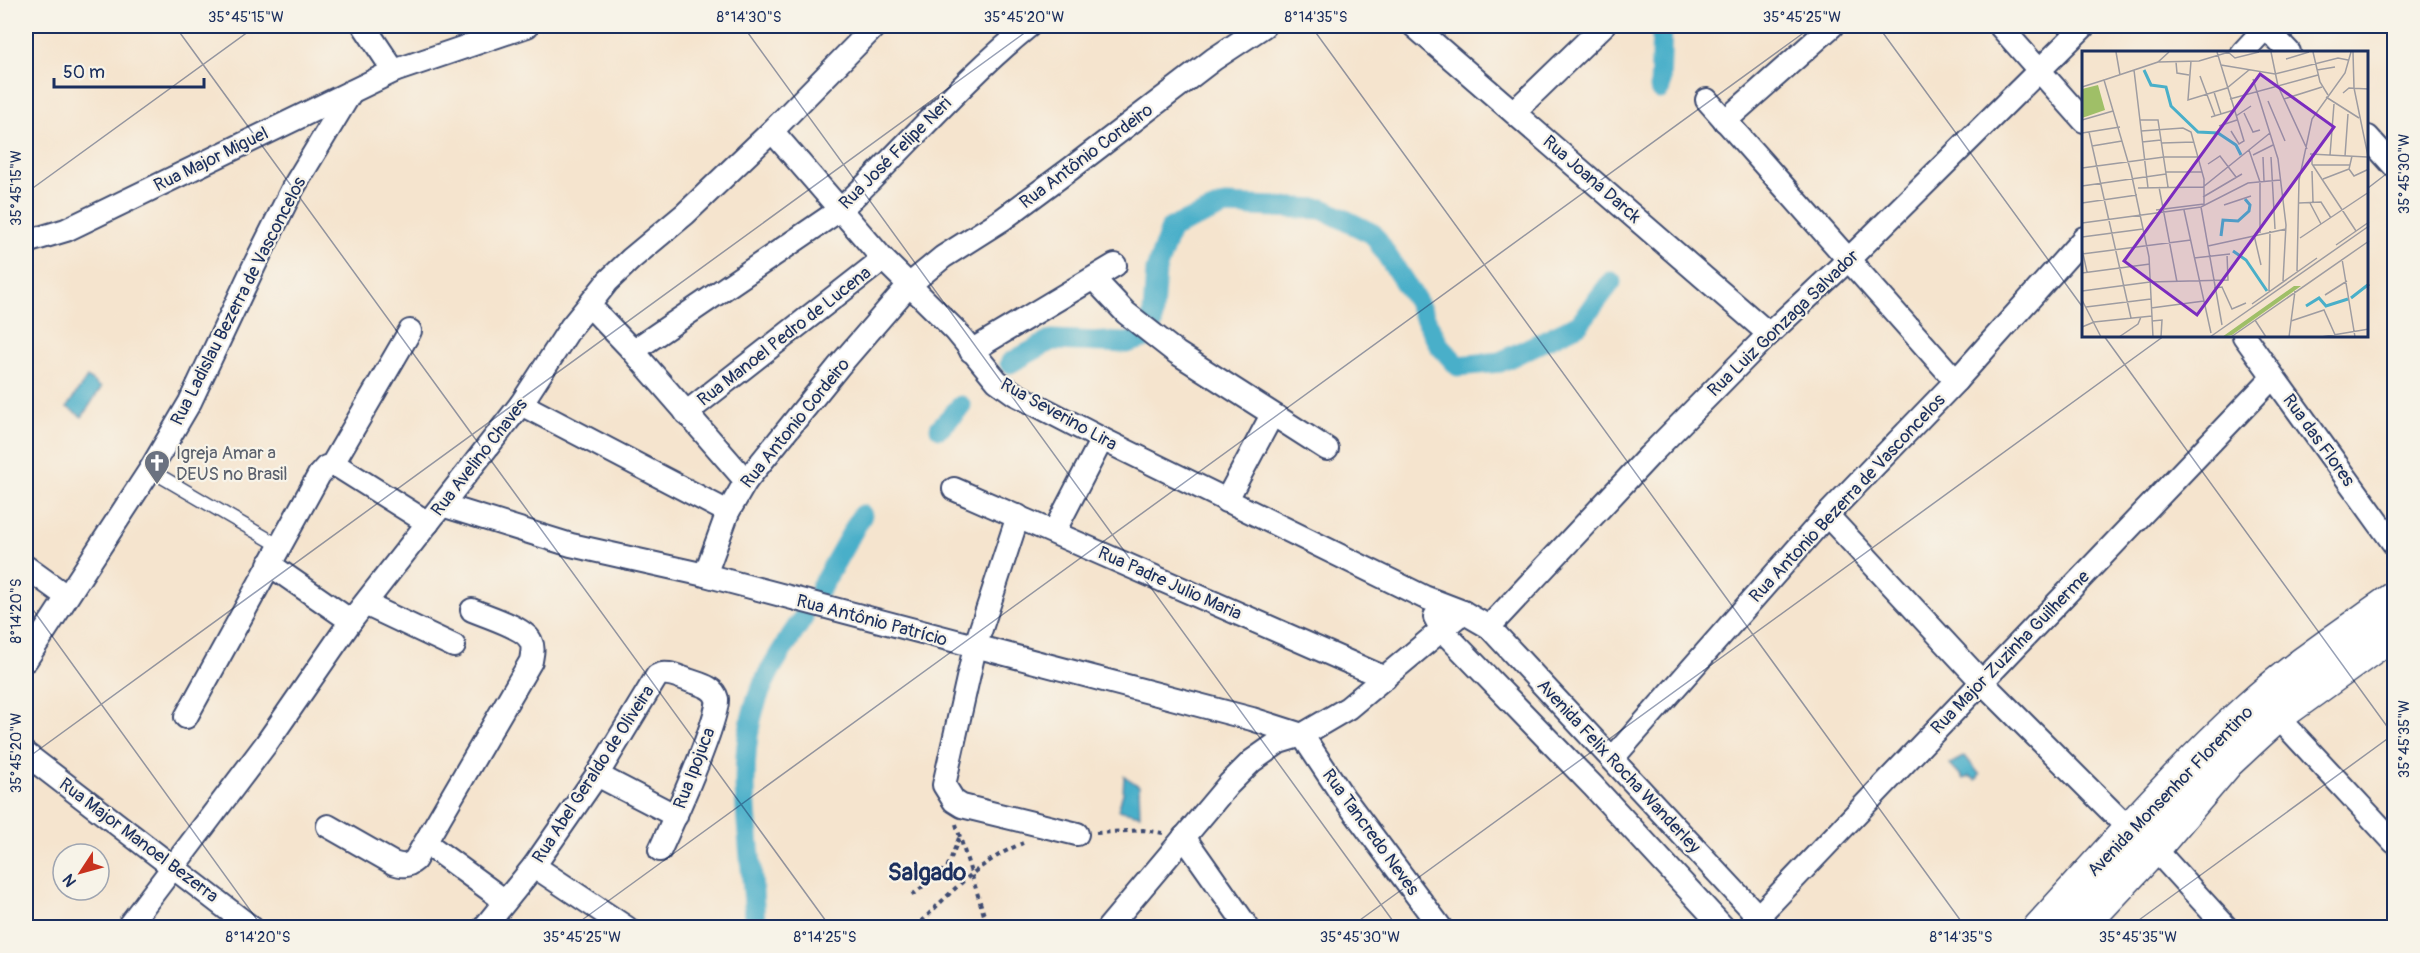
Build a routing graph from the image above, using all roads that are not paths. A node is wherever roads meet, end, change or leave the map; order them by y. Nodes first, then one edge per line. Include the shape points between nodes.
1 (364, 26) edge
2 (527, 26) edge
3 (875, 26) edge
4 (1029, 26) edge
5 (1264, 26) edge
6 (1414, 26) edge
7 (1603, 26) edge
8 (1832, 26) edge
9 (2000, 26) edge
10 (2084, 26) edge
11 (2266, 26) edge
12 (2244, 51) edge
13 (2288, 51) edge
14 (394, 71) junction
15 (2040, 71) junction
16 (351, 92) junction
17 (1707, 100) dead end
18 (1515, 111) junction
19 (2082, 119) edge
20 (1725, 121) junction
21 (772, 131) junction
22 (2369, 139) edge
23 (2394, 166) edge
24 (841, 209) junction
25 (2082, 240) edge
26 (26, 242) edge
27 (883, 259) junction
28 (1849, 259) junction
29 (1115, 265) dead end
30 (1094, 279) junction
31 (909, 285) junction
32 (589, 305) junction
33 (410, 331) dead end
34 (1768, 334) junction
35 (2245, 338) edge
36 (633, 351) junction
37 (971, 351) junction
38 (2273, 377) junction
39 (1956, 381) junction
40 (521, 404) junction
41 (686, 413) junction
42 (1272, 415) junction
43 (1102, 439) junction
44 (1327, 449) dead end
45 (333, 465) junction
46 (150, 470) junction
47 (746, 481) junction
48 (954, 489) dead end
49 (1226, 501) junction
50 (442, 505) junction
51 (728, 512) junction
52 (1827, 515) junction
53 (1018, 516) junction
54 (428, 523) junction
55 (1054, 532) junction
56 (2394, 544) edge
57 (274, 555) junction
58 (26, 567) edge
59 (705, 575) junction
60 (66, 596) junction
61 (1424, 597) junction
62 (2394, 599) edge
63 (472, 610) dead end
64 (1463, 612) junction
65 (358, 613) junction
66 (1489, 627) junction
67 (1442, 630) junction
68 (2394, 632) edge
69 (454, 646) dead end
70 (975, 647) junction
71 (26, 660) edge
72 (657, 676) joint
73 (1385, 678) junction
74 (1982, 682) junction
75 (2277, 716) junction
76 (186, 717) dead end
77 (1302, 735) junction
78 (26, 754) edge
79 (1612, 759) junction
80 (597, 775) junction
81 (676, 816) junction
82 (328, 826) dead end
83 (1067, 831) road end
84 (1184, 837) junction
85 (2142, 839) junction
86 (2394, 842) edge
87 (426, 843) junction
88 (660, 849) dead end
89 (534, 866) junction
90 (174, 867) junction
91 (505, 901) junction
92 (1759, 923) edge
93 (127, 927) edge
94 (252, 927) edge
95 (484, 927) edge
96 (627, 927) edge
97 (1108, 927) edge
98 (1248, 927) edge
99 (1441, 927) edge
100 (1724, 927) edge
101 (2040, 927) edge
102 (2079, 927) edge
103 (2227, 927) edge

1 - 14 street
2 - 14 street, Rua Major Miguel
3 - 21 street, Rua Avelino Chaves
4 - 24 street, Rua José Felipe Neri via 954,94
5 - 31 street, Rua Antônio Cordeiro
6 - 18 street, Rua Joana Darck
7 - 18 street
8 - 20 street
9 - 15 street
10 - 15 street, Rua Luiz Gonzaga Salvador
11 - 12 street
11 - 13 street
14 - 16 street, Rua Major Miguel
15 - 19 street
15 - 28 street, Rua Luiz Gonzaga Salvador
16 - 26 street, Rua Major Miguel via 66,230
16 - 46 street, Rua Ladislau Bezerra de Vasconcelos via 293,189 190,402
17 - 20 street
18 - 34 street, Rua Joana Darck
20 - 28 street
21 - 24 street, Rua Severino Lira
21 - 32 street, Rua Avelino Chaves via 624,266
22 - 23 street
24 - 27 street, Rua Severino Lira
24 - 36 street, Rua José Felipe Neri
25 - 39 street, Rua Antonio Bezerra de Vasconcelos
27 - 31 street, Rua Severino Lira
27 - 41 street, Rua Manoel Pedro de Lucena
28 - 34 street, Rua Luiz Gonzaga Salvador
28 - 39 street
29 - 30 street
30 - 37 street
30 - 42 street via 1126,313 1177,353
31 - 37 street, Rua Severino Lira
31 - 47 street, Rua Antonio Cordeiro
32 - 36 street
32 - 40 street, Rua Avelino Chaves
33 - 45 street
34 - 66 street, Rua Luiz Gonzaga Salvador
35 - 38 street, Rua das Flores
36 - 41 street
37 - 43 street, Rua Severino Lira via 997,381
38 - 56 street, Rua das Flores
38 - 74 street, Rua Major Zuzinha Guilherme
39 - 52 street, Rua Antonio Bezerra de Vasconcelos
40 - 50 street, Rua Avelino Chaves
40 - 51 street
41 - 47 street
42 - 44 street
42 - 49 street
43 - 49 street, Rua Severino Lira
43 - 55 street
45 - 54 street
45 - 57 street via 319,475
46 - 57 lane
46 - 60 street, Rua Ladislau Bezerra de Vasconcelos
47 - 51 street, Rua Antonio Cordeiro
48 - 53 street, Rua Padre Julio Maria
49 - 61 street, Rua Severino Lira
50 - 54 street, Rua Avelino Chaves
50 - 59 street, Rua Antônio Patrício via 571,545
51 - 59 street, Rua Antonio Cordeiro
52 - 74 street
52 - 79 street, Rua Antonio Bezerra de Vasconcelos
53 - 55 street, Rua Padre Julio Maria
53 - 70 street
54 - 65 street, Rua Avelino Chaves
55 - 73 street, Rua Padre Julio Maria
57 - 65 street
57 - 76 street
58 - 60 street
59 - 70 street, Rua Antônio Patrício
60 - 71 street, Rua Ladislau Bezerra de Vasconcelos
61 - 64 street, Rua Severino Lira
61 - 67 street
62 - 85 main road, Avenida Monsenhor Florentino via 2249,708
63 - 87 street via 528,637 532,644 531,661
64 - 66 street, Avenida Felix Rocha Wanderley
64 - 67 street
65 - 69 street
65 - 90 street, Rua Avelino Chaves
66 - 79 street, Avenida Felix Rocha Wanderley
67 - 73 street
67 - 100 street, Avenida Felix Rocha Wanderley
68 - 75 main road, Avenida Monsenhor Florentino
70 - 77 street, Rua Antônio Patrício
70 - 83 street via 944,785 948,794 962,806
72 - 80 street, Rua Abel Geraldo de Oliveira
72 - 81 street, Rua Ipojuca via 667,673 708,687 717,699 717,711
73 - 77 street via 1348,708
74 - 85 street
74 - 92 street, Rua Major Zuzinha Guilherme
75 - 85 main road, Avenida Monsenhor Florentino
75 - 86 street
77 - 84 street via 1279,742 1252,761
77 - 99 street, Rua Tancredo Neves
78 - 90 street, Rua Major Manoel Bezerra
79 - 92 street, Avenida Felix Rocha Wanderley
80 - 81 street
80 - 89 street, Rua Abel Geraldo de Oliveira
81 - 88 street, Rua Ipojuca
82 - 87 street via 403,866 415,860
84 - 97 street
84 - 98 street
85 - 101 main road, Avenida Monsenhor Florentino
85 - 102 main road, Avenida Monsenhor Florentino
85 - 103 street
87 - 91 street
89 - 91 street, Rua Abel Geraldo de Oliveira
89 - 96 street
90 - 93 street, Rua Avelino Chaves
90 - 94 street, Rua Major Manoel Bezerra
91 - 95 street, Rua Abel Geraldo de Oliveira

